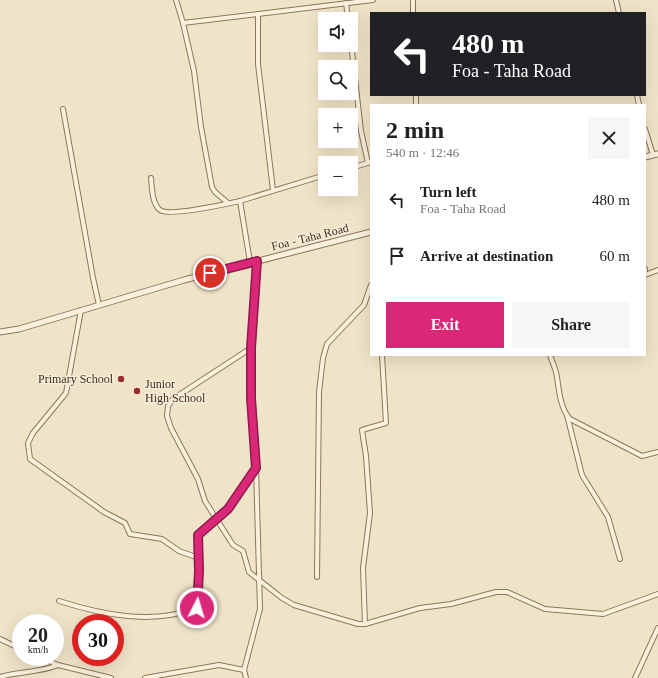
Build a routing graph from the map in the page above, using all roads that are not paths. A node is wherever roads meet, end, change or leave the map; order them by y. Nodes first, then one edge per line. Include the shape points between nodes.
1 (176, 0) edge
2 (373, 0) edge
3 (413, 0) edge
4 (616, 0) edge
5 (346, 3) junction
6 (347, 12) edge
7 (413, 12) edge
8 (619, 12) edge
9 (258, 14) junction
10 (183, 23) junction
11 (352, 52) edge
12 (63, 109) dead end
13 (646, 131) edge
14 (656, 154) edge
15 (646, 157) edge
16 (369, 162) edge
17 (358, 166) edge
18 (318, 177) edge
19 (151, 178) dead end
20 (273, 190) junction
21 (240, 201) junction
22 (228, 203) junction
23 (370, 232) edge
24 (257, 261) junction
25 (250, 262) junction
26 (658, 270) edge
27 (646, 275) edge
28 (370, 288) edge
29 (100, 305) junction
30 (81, 310) junction
31 (0, 332) edge
32 (251, 348) junction
33 (382, 356) edge
34 (550, 356) edge
35 (567, 415) junction
36 (658, 452) edge
37 (256, 468) junction
38 (217, 520) junction
39 (199, 558) junction
40 (620, 559) dead end
41 (317, 577) dead end
42 (259, 581) junction
43 (658, 594) edge
44 (60, 601) dead end
45 (365, 624) junction
46 (658, 628) edge
47 (0, 639) edge
48 (12, 645) edge
49 (55, 666) edge
50 (62, 666) edge
51 (244, 670) junction
52 (0, 677) edge
53 (111, 678) edge
54 (145, 678) edge
55 (246, 678) edge
56 (635, 678) edge

1 - 10 street
2 - 5 street
3 - 7 street
4 - 8 street
5 - 6 street
5 - 9 street
9 - 10 street
9 - 20 street via 258,64
10 - 22 street via 194,71 212,187
11 - 16 street via 361,131
12 - 29 street
13 - 14 street
14 - 15 street
16 - 17 street
18 - 20 street
19 - 22 street via 155,204 164,212
20 - 21 street
21 - 22 street
21 - 25 street
23 - 24 street, Foa - Taha Road
24 - 25 street, Foa - Taha Road
24 - 32 street
25 - 29 street, Foa - Taha Road
26 - 27 street
28 - 41 street via 364,305 327,344 323,358 319,392
29 - 30 street, Foa - Taha Road
30 - 31 street, Foa - Taha Road via 19,329
30 - 39 street via 66,393 33,433 28,443 30,459 104,512 125,523 130,534 162,539 179,551
32 - 37 street via 251,398
32 - 38 street via 174,399 168,406 167,416 171,428 198,479 205,501
33 - 45 street via 386,423 362,430 370,514 362,568
34 - 35 street via 557,376 557,388
35 - 36 street via 570,419 642,456
35 - 40 street via 582,475 608,517
37 - 38 street via 228,509
37 - 42 street
38 - 39 street via 198,535
38 - 42 street via 233,545 243,551 249,572
39 - 44 street via 197,608 180,614 134,617 105,613
42 - 45 street via 294,605
42 - 51 street via 260,609
43 - 45 street via 603,614 594,614 545,609 507,592 496,592 451,604 420,608
46 - 56 street
47 - 48 street
49 - 52 street
50 - 53 street
51 - 54 street via 220,665
51 - 55 street

